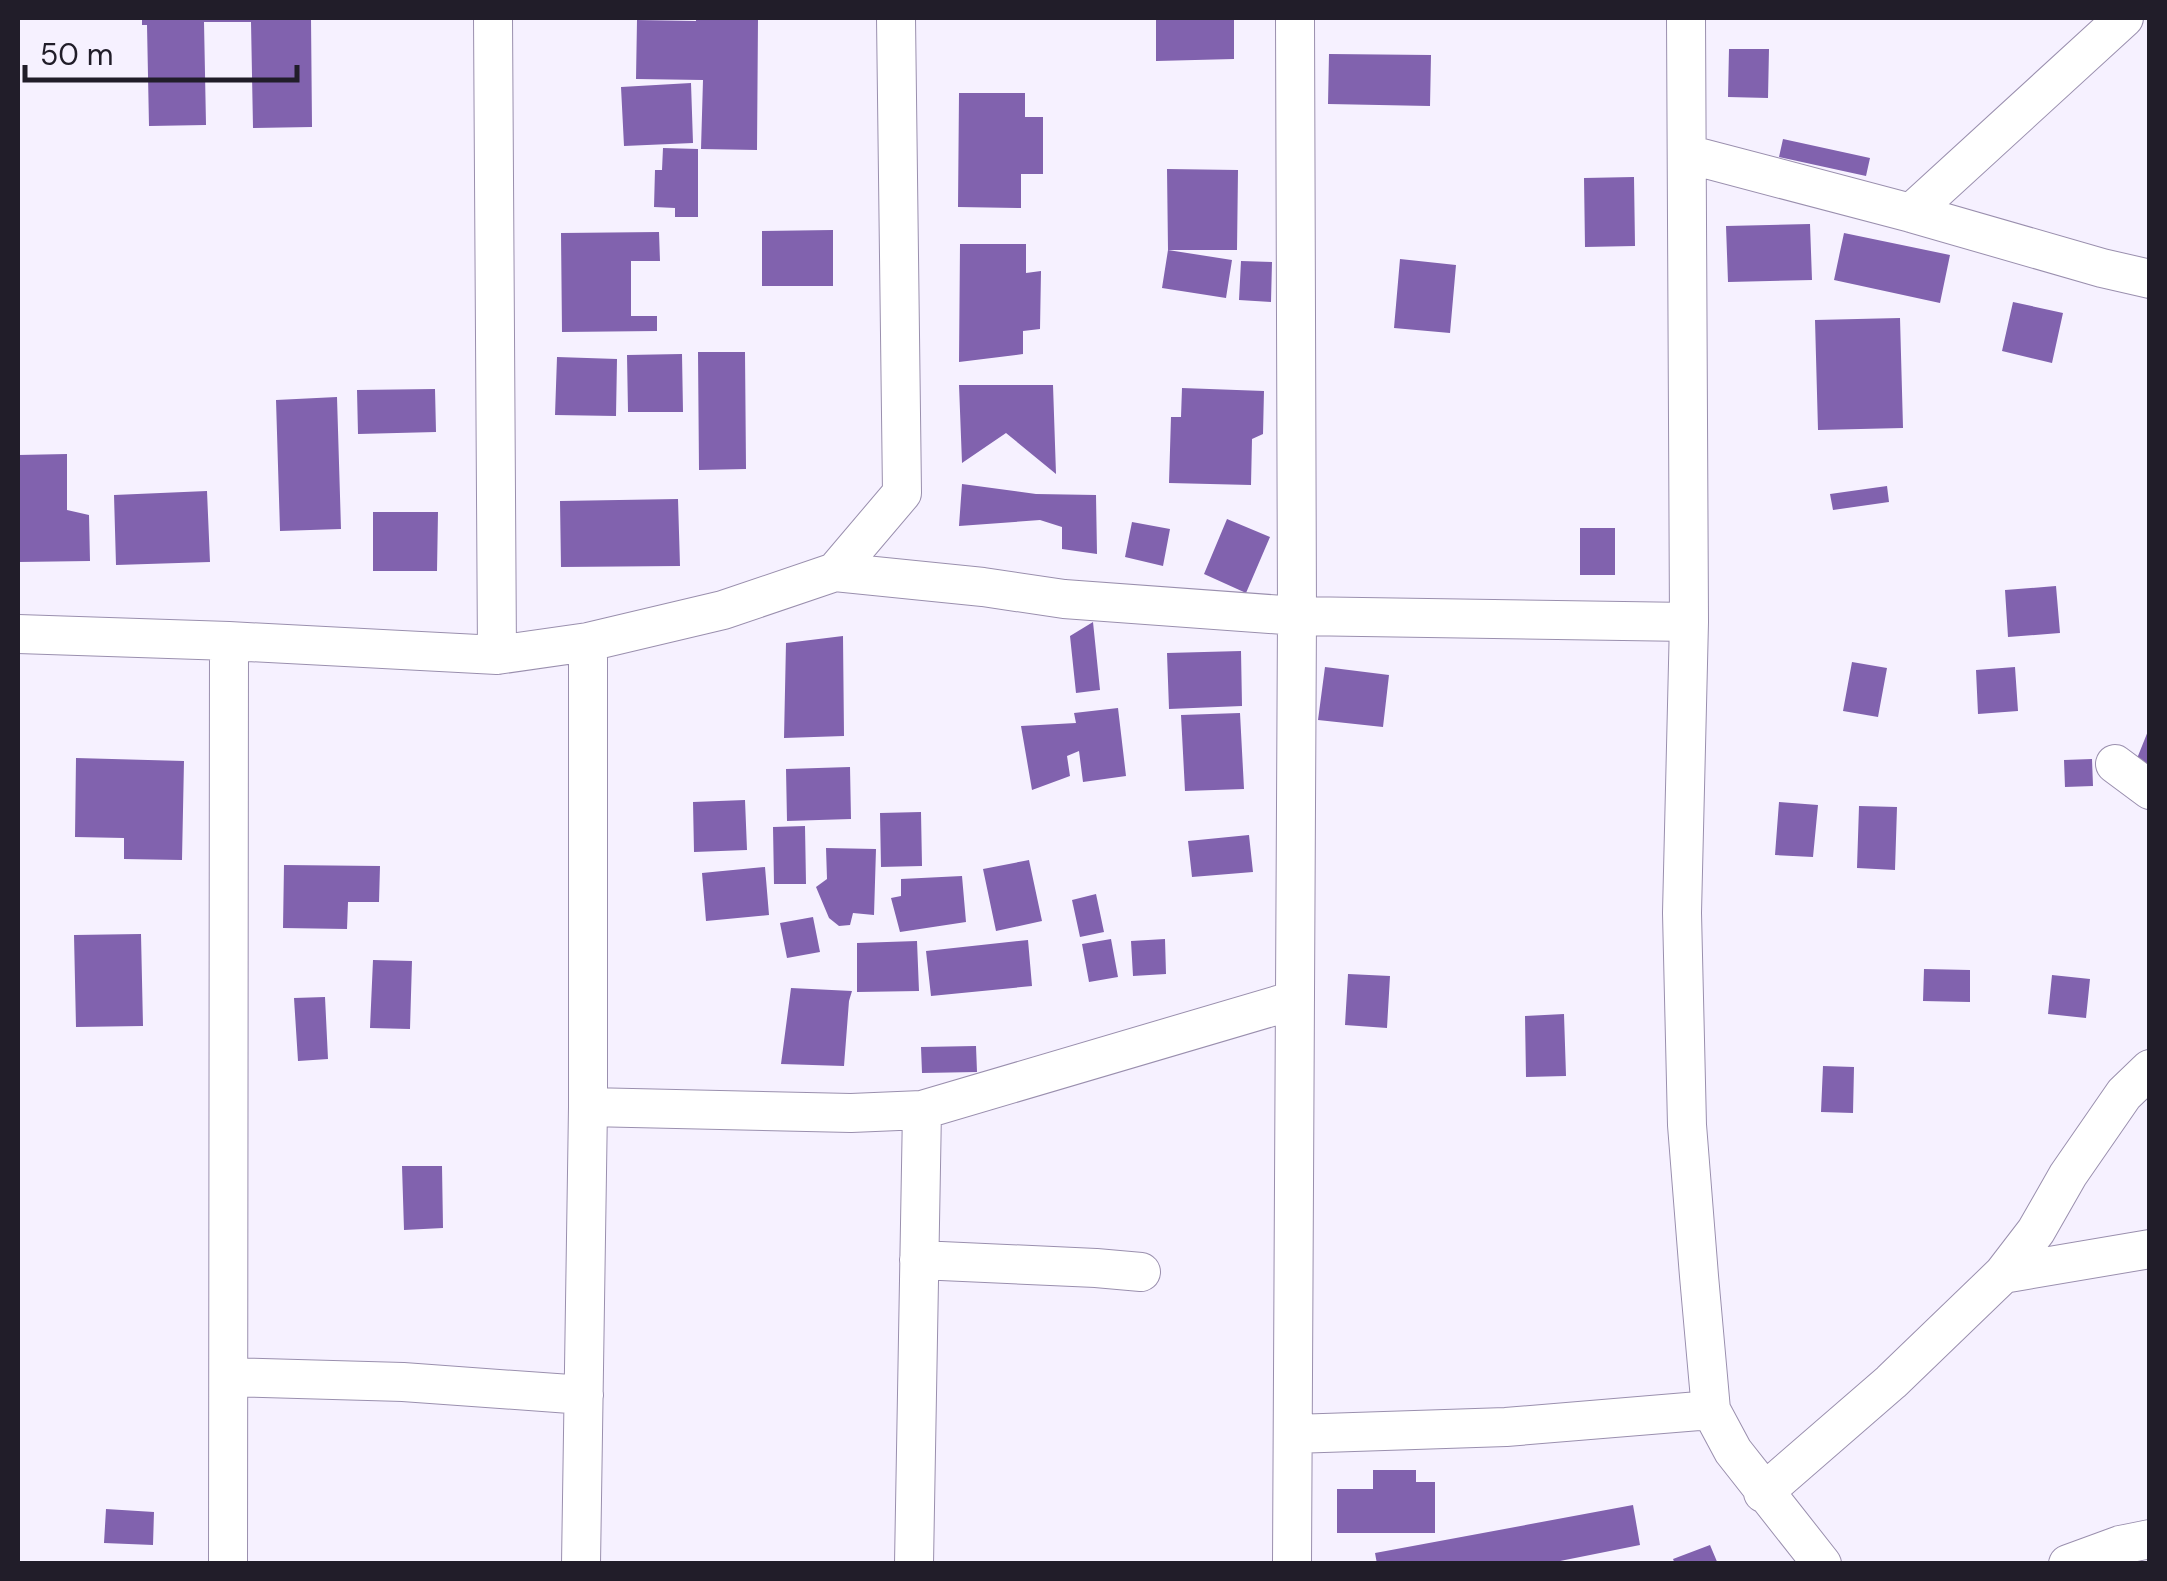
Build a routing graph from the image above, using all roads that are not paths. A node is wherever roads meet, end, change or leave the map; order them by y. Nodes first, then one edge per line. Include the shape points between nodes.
1 (492, 18) edge
2 (896, 18) edge
3 (1295, 18) edge
4 (1686, 18) edge
5 (2124, 18) edge
6 (1687, 154) junction
7 (1911, 214) junction
8 (2150, 279) edge
9 (836, 572) junction
10 (1297, 616) junction
11 (1689, 622) junction
12 (18, 634) edge
13 (229, 641) junction
14 (588, 642) junction
15 (497, 655) junction
16 (2115, 764) dead end
17 (2150, 790) edge
18 (1294, 1000) junction
19 (2150, 1069) edge
20 (588, 1108) junction
21 (922, 1110) junction
22 (2150, 1249) edge
23 (920, 1260) junction
24 (1141, 1272) dead end
25 (2003, 1274) junction
26 (229, 1377) junction
27 (584, 1395) junction
28 (1711, 1410) junction
29 (1294, 1434) junction
30 (1763, 1493) junction
31 (2150, 1540) edge
32 (1809, 1555) edge
33 (228, 1564) edge
34 (581, 1564) edge
35 (914, 1564) edge
36 (1292, 1564) edge
37 (2068, 1564) edge

1 - 15 street
2 - 9 street via 902,493
3 - 10 street
4 - 6 street
5 - 7 street
6 - 7 street
6 - 11 street
7 - 8 street
9 - 10 street via 1064,600
9 - 14 street via 724,610
10 - 11 street
10 - 18 street
11 - 28 street via 1682,913 1687,1124
12 - 13 street
13 - 15 street
13 - 26 street
14 - 15 street
14 - 20 street
16 - 17 street
18 - 21 street
18 - 29 street
19 - 25 street via 2124,1094
20 - 21 street
20 - 27 street
21 - 23 street
22 - 25 street
23 - 24 street
23 - 35 street
25 - 30 street
26 - 27 street
26 - 33 street
27 - 34 street
28 - 29 street via 1506,1427
28 - 30 street
29 - 36 street
30 - 32 street
31 - 37 street

